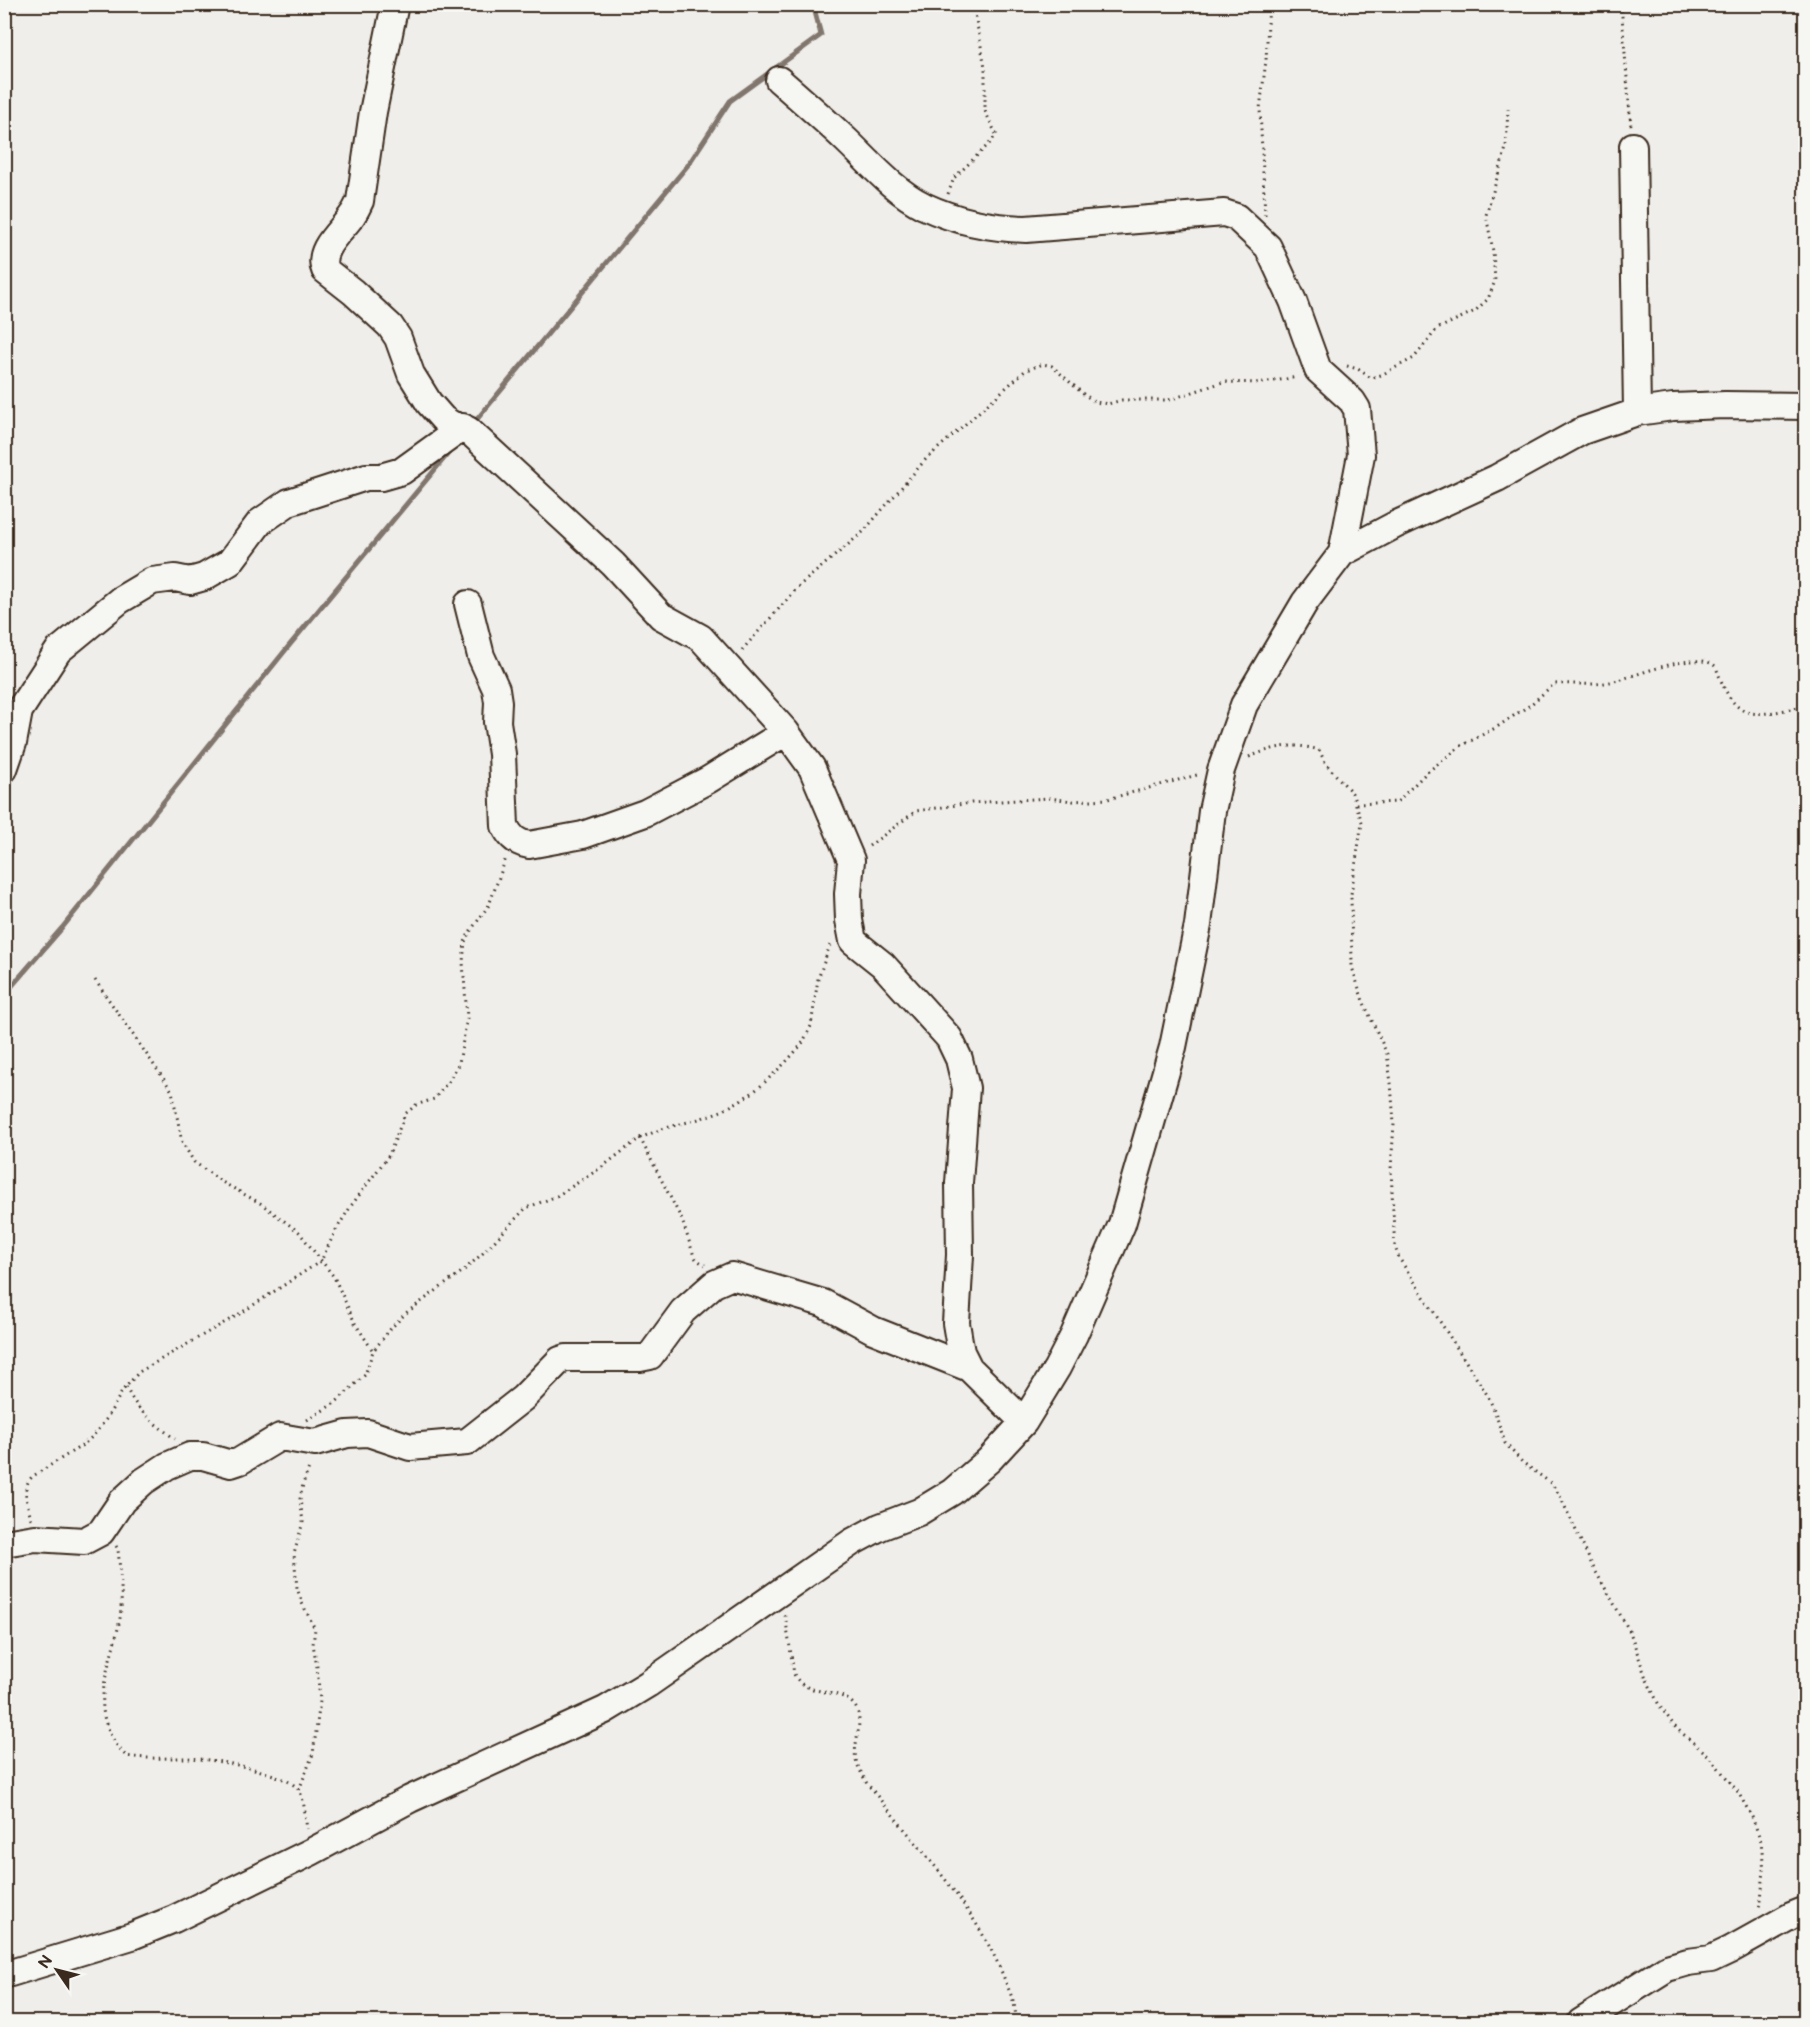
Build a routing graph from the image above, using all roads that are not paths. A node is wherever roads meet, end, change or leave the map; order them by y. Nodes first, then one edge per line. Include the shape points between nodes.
1 (395, 4) edge
2 (778, 80) dead end
3 (1633, 146) road end
4 (1806, 406) edge
5 (1637, 412) junction
6 (463, 427) junction
7 (1342, 553) junction
8 (468, 604) dead end
9 (786, 732) junction
10 (4, 769) edge
11 (969, 1368) junction
12 (1024, 1422) junction
13 (4, 1543) edge
14 (1806, 1910) edge
15 (4, 1975) edge
16 (1581, 2022) edge

1 - 6 street via 360,201 327,248 322,265 390,326 429,403 446,422
2 - 7 street via 897,188 956,218 996,228 1026,229 1224,213 1236,217 1268,247 1316,361 1357,409 1361,455
3 - 5 street
4 - 5 street via 1673,407
5 - 7 street via 1582,431 1497,478
6 - 9 street via 613,564 661,616 701,638
6 - 10 street via 402,471 366,477 289,502 260,522 230,562 204,577 152,581 120,600 58,651 20,711
7 - 12 street via 1305,602 1244,705 1221,770 1212,811 1198,925 1173,1047 1122,1224 1090,1302
8 - 9 street via 481,656 496,689 503,816 514,839 529,845 583,835 645,813
9 - 11 street via 812,768 851,860 848,894 853,940 883,965 949,1038 959,1059 966,1088 959,1183 957,1323 961,1352
11 - 12 street
11 - 13 street via 873,1330 823,1303 732,1276 714,1284 683,1311 650,1356 560,1360 523,1398 467,1442 410,1447 368,1434 347,1434 315,1443 280,1437 231,1464 195,1455 144,1481 122,1501 101,1532 84,1541 35,1538
12 - 15 street via 952,1492 919,1512 852,1542 605,1710 410,1799 174,1919 132,1936
14 - 16 street via 1711,1959 1667,1968

